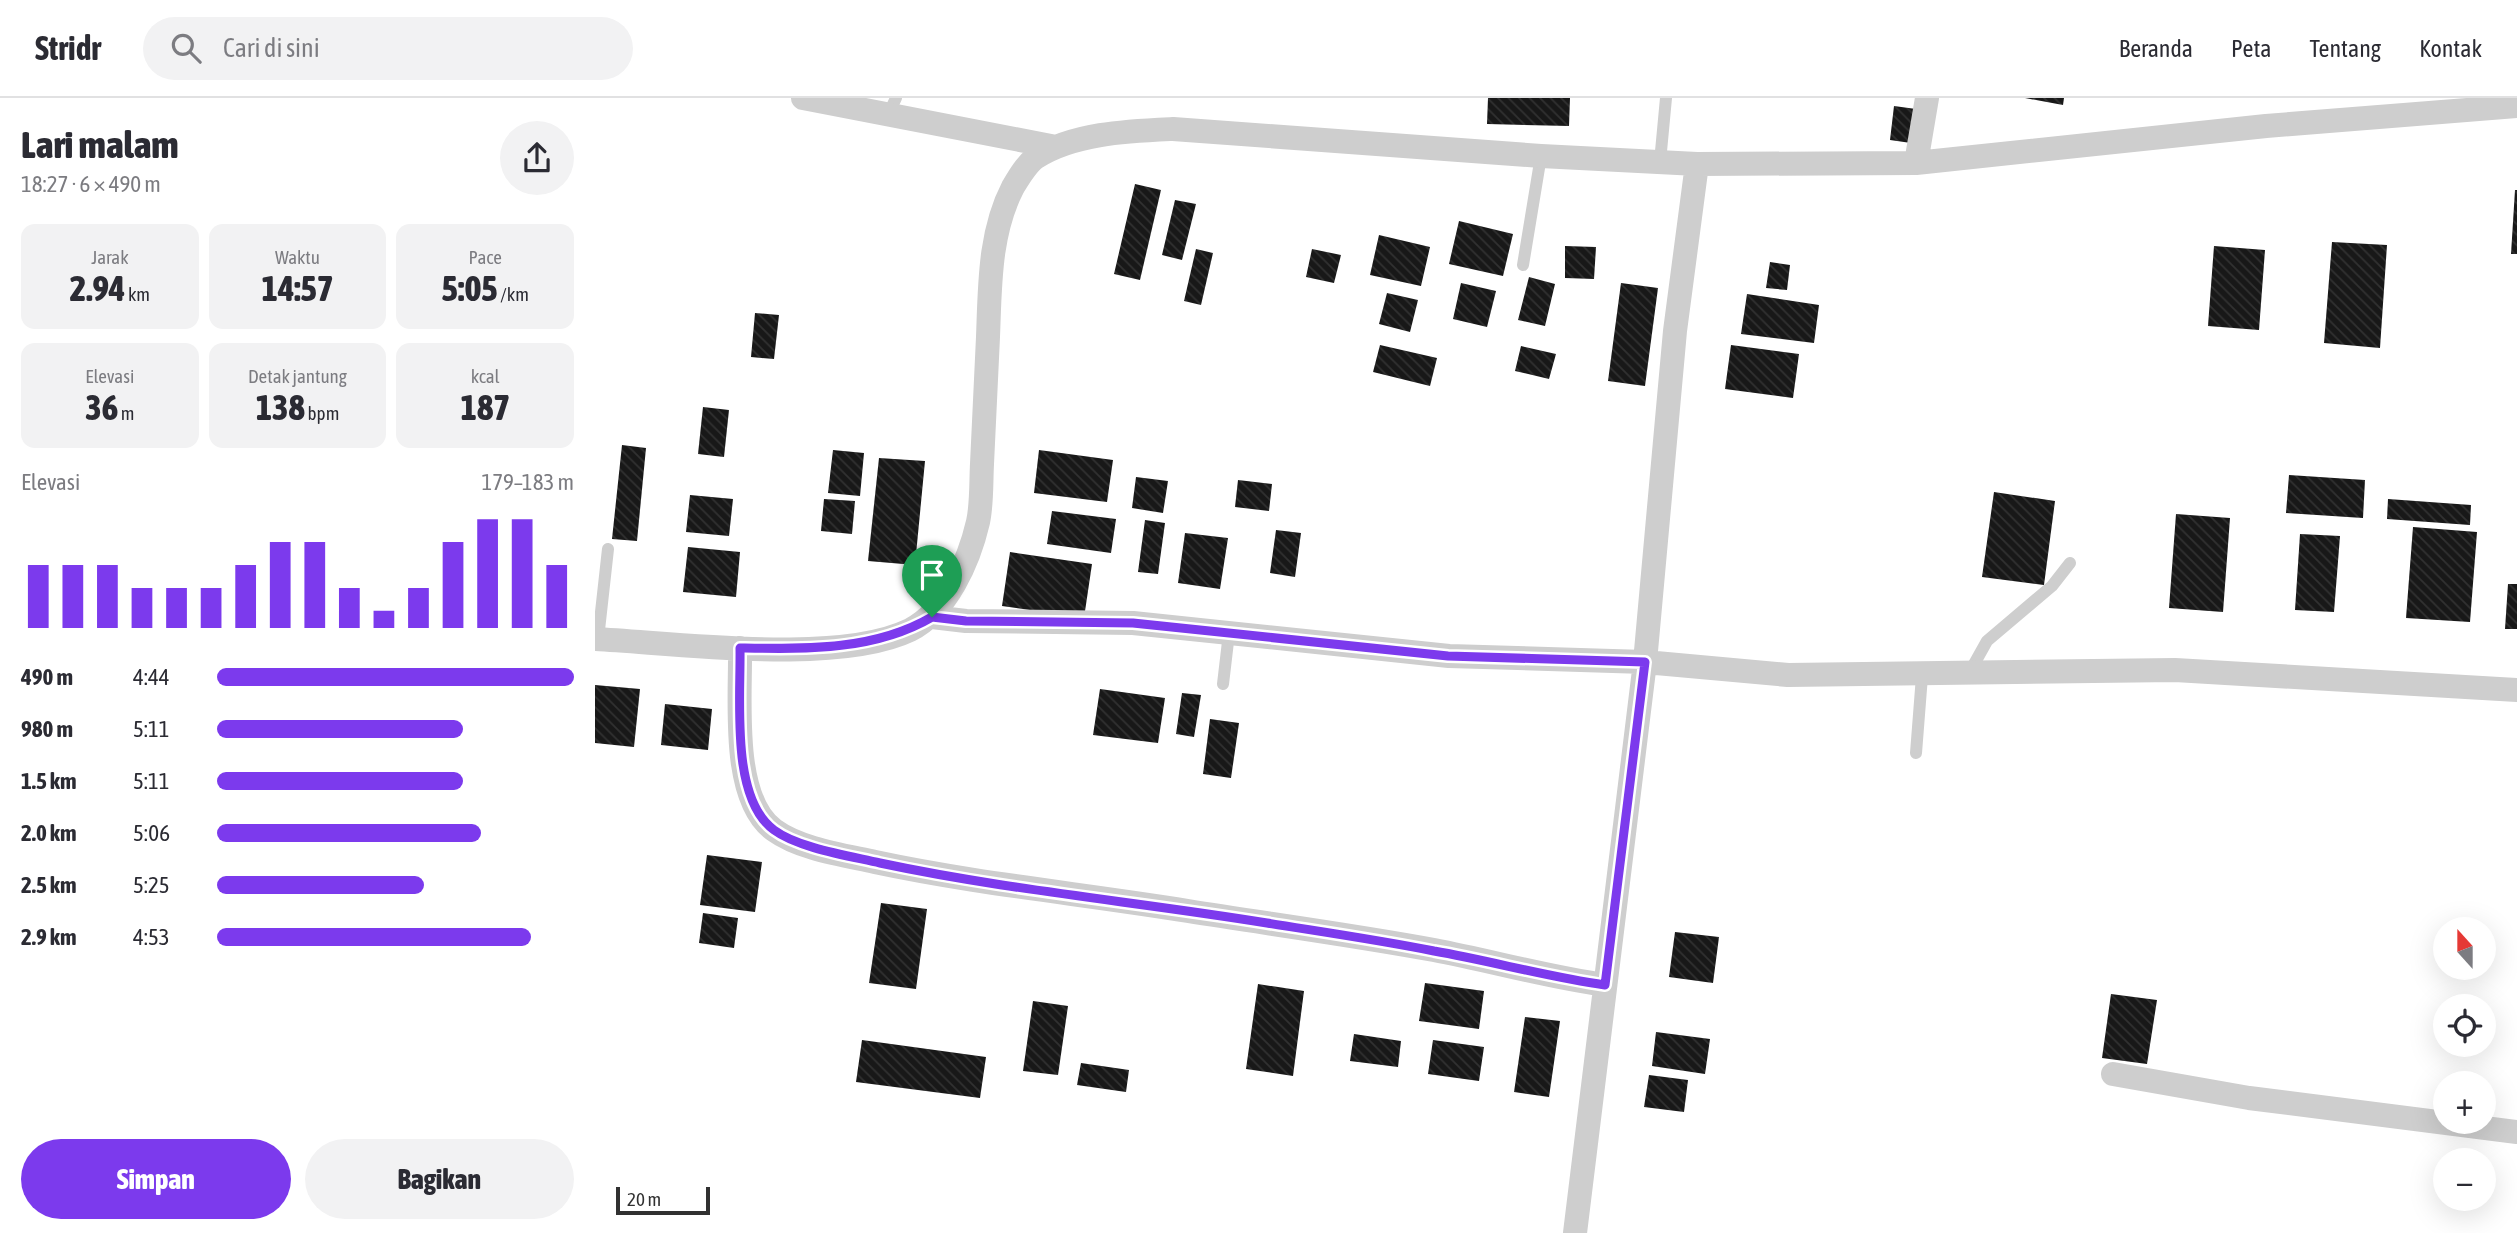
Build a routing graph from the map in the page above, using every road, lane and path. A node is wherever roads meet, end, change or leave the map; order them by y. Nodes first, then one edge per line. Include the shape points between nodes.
1 (803, 98) edge
2 (1666, 98) edge
3 (1927, 98) edge
4 (2506, 104) edge
5 (892, 107) edge
6 (1056, 147) junction
7 (1541, 156) junction
8 (1660, 162) junction
9 (1916, 163) junction
10 (1697, 164) junction
11 (1523, 265) dead end
12 (608, 549) dead end
13 (2070, 563) dead end
14 (932, 617) junction
15 (1229, 633) junction
16 (596, 639) edge
17 (740, 648) junction
18 (1645, 662) junction
19 (1922, 676) junction
20 (1968, 676) junction
21 (1223, 684) dead end
22 (2517, 690) edge
23 (1916, 753) dead end
24 (1605, 985) junction
25 (2113, 1074) dead end
26 (2517, 1132) edge
27 (1575, 1233) edge

1 - 5 street
2 - 8 lane
3 - 9 street
4 - 9 street
5 - 6 street
6 - 7 street via 1134,131 1173,129
6 - 14 street via 1033,159 1000,218 990,293 979,520 965,561
7 - 8 street
7 - 11 lane
8 - 10 street
9 - 10 street
10 - 18 street via 1675,331
12 - 16 lane
13 - 20 lane via 2052,586 1987,641
14 - 15 street via 1133,623
14 - 17 street via 879,640
15 - 18 street via 1448,656
15 - 21 lane
16 - 17 street
17 - 24 street via 742,758 748,792 763,820 775,831 801,842 942,876 1422,948
18 - 19 street via 1788,676
18 - 24 street
19 - 20 street
19 - 23 lane
20 - 22 street via 2175,670
24 - 27 street
25 - 26 street via 2249,1098

